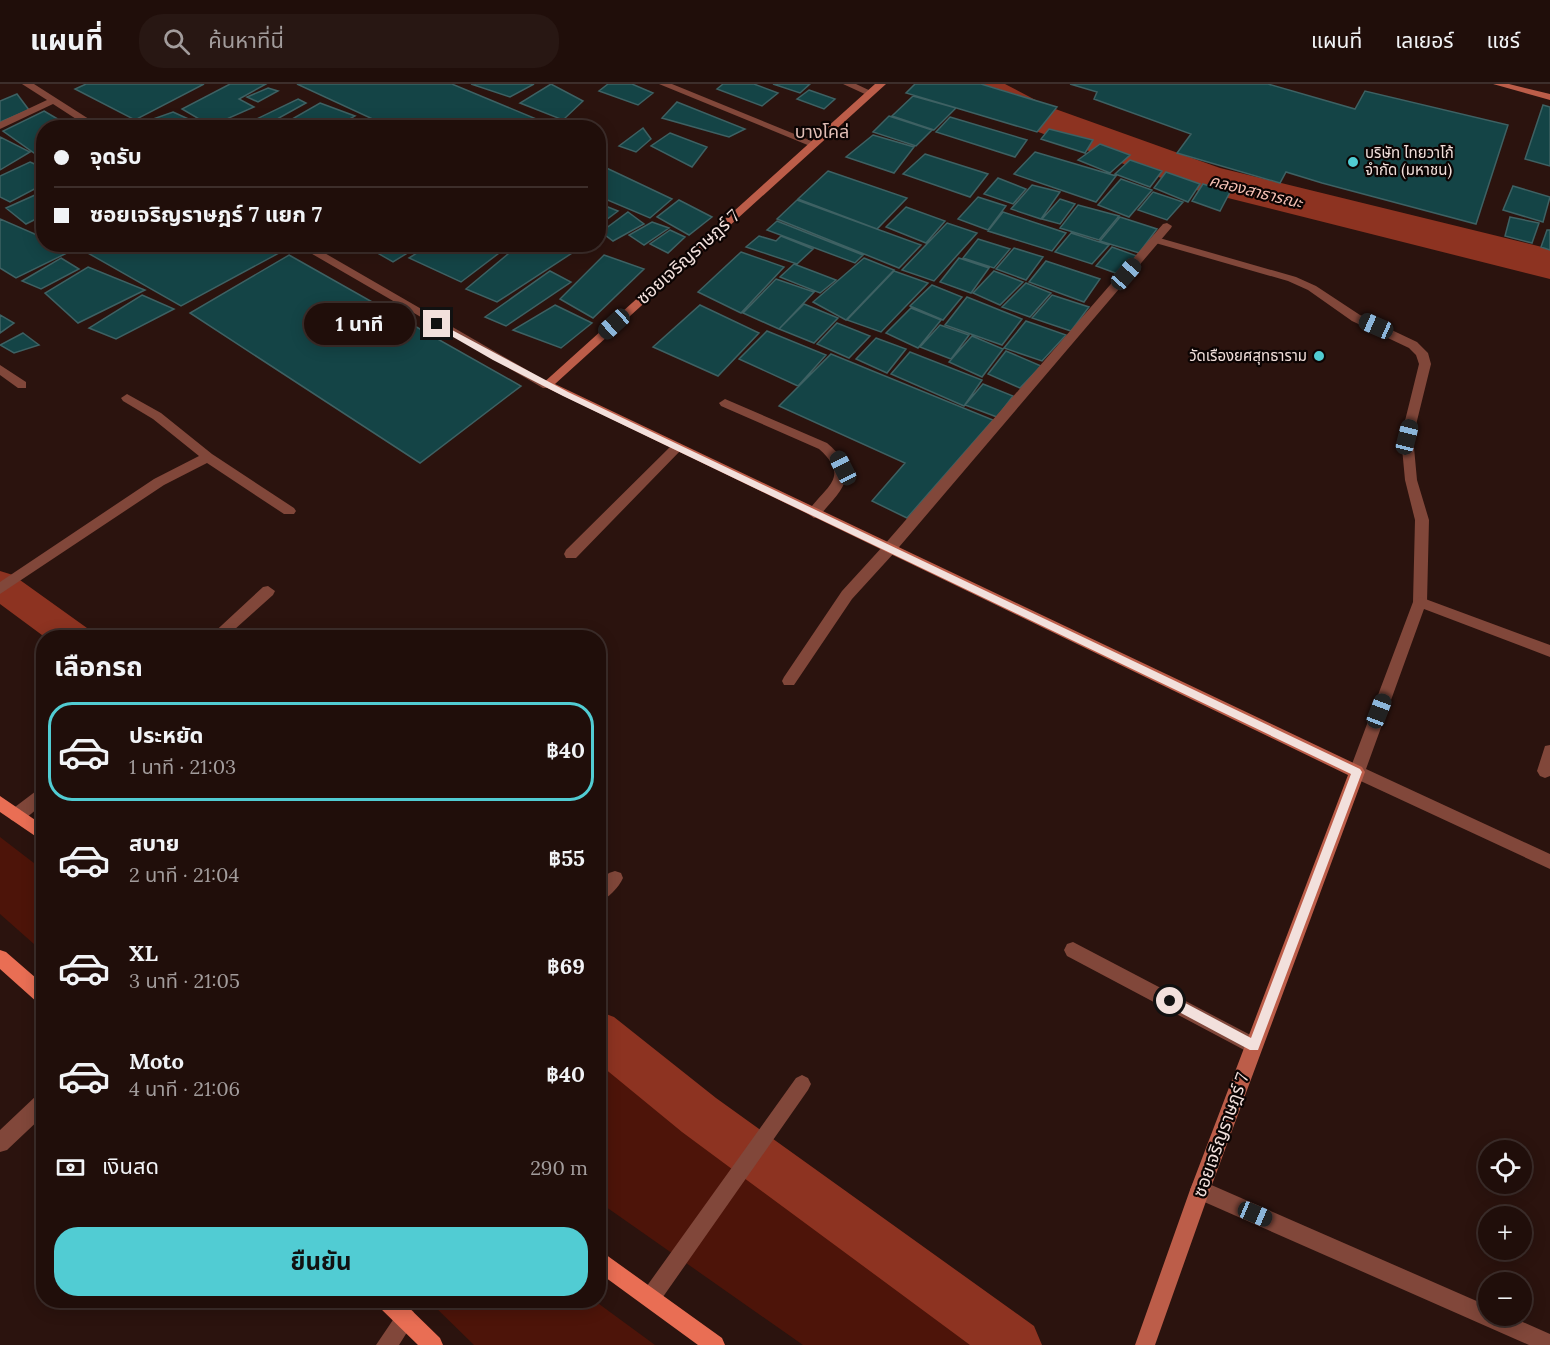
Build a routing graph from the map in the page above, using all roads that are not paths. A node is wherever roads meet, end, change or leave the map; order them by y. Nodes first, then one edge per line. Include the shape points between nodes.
1 (27, 84) edge
2 (664, 84) edge
3 (848, 84) edge
4 (881, 84) edge
5 (1498, 84) edge
6 (870, 93) junction
7 (1550, 97) edge
8 (53, 101) junction
9 (85, 120) edge
10 (0, 126) edge
11 (814, 144) junction
12 (1167, 226) dead end
13 (1156, 240) junction
14 (314, 252) edge
15 (0, 369) edge
16 (22, 385) dead end
17 (547, 385) junction
18 (127, 398) dead end
19 (725, 403) dead end
20 (677, 447) junction
21 (208, 457) junction
22 (289, 511) dead end
23 (814, 513) junction
24 (889, 549) junction
25 (571, 554) dead end
26 (0, 589) edge
27 (268, 591) dead end
28 (1420, 602) junction
29 (224, 630) edge
30 (1550, 651) edge
31 (789, 681) dead end
32 (1550, 751) edge
33 (1545, 771) dead end
34 (1357, 772) junction
35 (36, 799) edge
36 (0, 803) edge
37 (17, 815) junction
38 (36, 829) edge
39 (1550, 862) edge
40 (615, 878) dead end
41 (606, 887) edge
42 (1073, 950) dead end
43 (0, 958) edge
44 (36, 990) edge
45 (1254, 1046) junction
46 (802, 1084) dead end
47 (36, 1109) edge
48 (0, 1143) edge
49 (1200, 1190) junction
50 (606, 1265) edge
51 (651, 1297) junction
52 (395, 1308) edge
53 (406, 1318) junction
54 (1550, 1344) edge
55 (386, 1345) edge
56 (433, 1345) edge
57 (715, 1345) edge
58 (1145, 1345) edge

1 - 8 street
2 - 11 street
3 - 6 street
4 - 6 street, ซอยเจริญราษฎร์ 7
5 - 7 street
6 - 11 street, ซอยเจริญราษฎร์ 7
8 - 9 street
8 - 10 street
11 - 17 street, ซอยเจริญราษฎร์ 7
12 - 13 street
13 - 24 street
13 - 28 street via 1292,279 1422,353 1425,364 1407,437 1411,480 1422,520
14 - 17 street
15 - 16 street
17 - 20 street
18 - 21 street via 157,416
19 - 23 street via 823,446 837,456 843,468 840,483
20 - 23 street
20 - 25 street
21 - 22 street
21 - 26 street via 159,482
23 - 24 street
24 - 31 street via 847,595
24 - 34 street
27 - 29 street
28 - 30 street
28 - 34 street
32 - 33 street
34 - 39 street
34 - 45 street, ซอยเจริญราษฎร์ 7
35 - 37 street
36 - 37 main road
37 - 38 main road
40 - 41 street
42 - 45 street
43 - 44 main road
45 - 49 street, ซอยเจริญราษฎร์ 7
46 - 51 street
47 - 48 street
49 - 54 street
49 - 58 street, ซอยเจริญราษฎร์ 7
50 - 51 main road
51 - 57 main road
52 - 53 main road
53 - 55 street
53 - 56 main road

